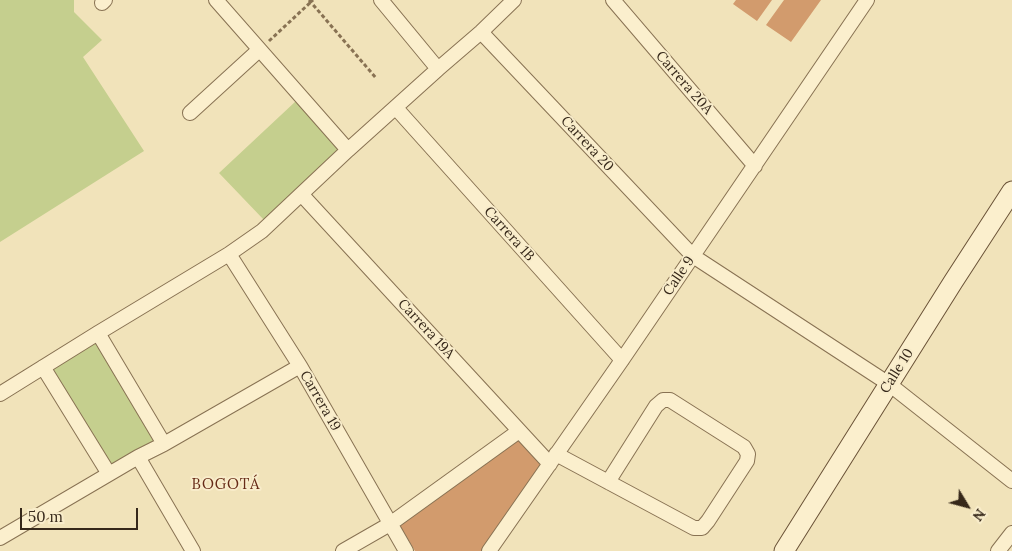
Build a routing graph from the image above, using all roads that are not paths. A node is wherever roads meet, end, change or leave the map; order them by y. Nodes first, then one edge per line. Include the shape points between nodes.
1 (216, 0) edge
2 (381, 0) edge
3 (514, 0) edge
4 (613, 0) edge
5 (867, 0) edge
6 (481, 32) junction
7 (259, 50) junction
8 (438, 69) junction
9 (396, 108) junction
10 (190, 113) dead end
11 (348, 150) junction
12 (755, 166) junction
13 (1012, 191) edge
14 (302, 195) junction
15 (229, 254) junction
16 (693, 256) junction
17 (98, 333) junction
18 (622, 360) junction
19 (300, 366) junction
20 (43, 368) junction
21 (889, 384) junction
22 (0, 394) edge
23 (519, 431) junction
24 (164, 444) junction
25 (138, 457) junction
26 (553, 459) junction
27 (109, 474) junction
28 (1012, 481) edge
29 (608, 482) junction
30 (390, 524) junction
31 (1012, 533) edge
32 (0, 538) edge
33 (193, 551) edge
34 (343, 551) edge
35 (406, 551) edge
36 (488, 551) edge
37 (784, 551) edge
38 (998, 551) edge

1 - 7 street
2 - 8 street
3 - 6 street
4 - 12 street, Carrera 20A
5 - 12 street, Calle 9
6 - 8 street
6 - 16 street, Carrera 20
7 - 10 street
7 - 11 street
8 - 9 street
9 - 11 street
9 - 18 street, Carrera 1B
11 - 14 street
12 - 16 street, Calle 9
13 - 21 street, Calle 10
14 - 15 street via 262,231
14 - 23 street, Carrera 19A
15 - 17 street
15 - 19 street, Carrera 19
16 - 18 street, Calle 9
16 - 21 street, Carrera 20
17 - 20 street
17 - 24 street
18 - 26 street, Calle 9
19 - 24 street
19 - 30 street, Carrera 19
20 - 22 street
20 - 27 street
21 - 28 street, Carrera 20
21 - 37 street, Calle 10
23 - 26 street, Carrera 19A
23 - 30 street
24 - 25 street
25 - 27 street
25 - 33 street
26 - 29 street, Carrera 19A
26 - 36 street, Calle 9
27 - 32 street
29 - 29 street, Carrera 19A via 694,528 702,528 747,461 748,454 744,447 670,400 663,400
30 - 34 street
30 - 35 street, Carrera 19
31 - 38 street

